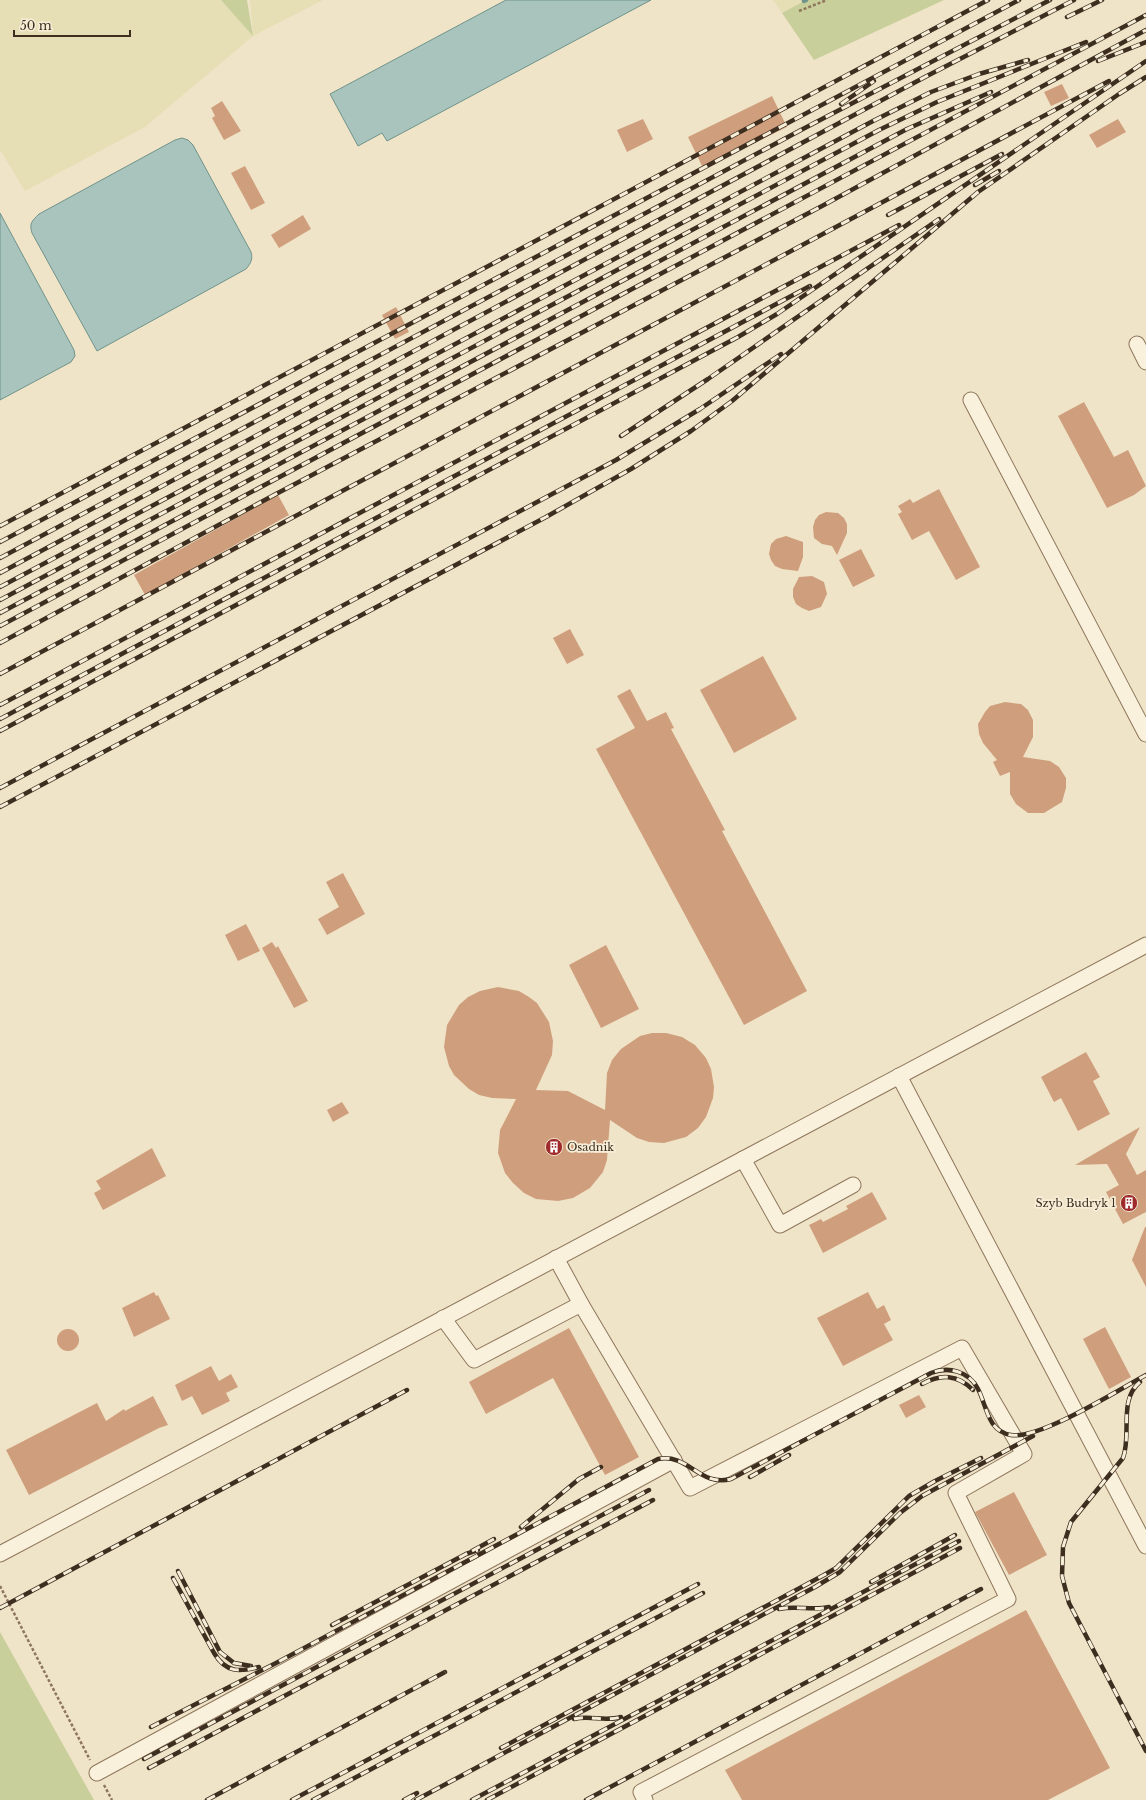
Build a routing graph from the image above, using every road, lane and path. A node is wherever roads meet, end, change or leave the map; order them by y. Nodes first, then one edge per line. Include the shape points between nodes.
1 (827, 0) edge
2 (799, 11) dead end
3 (1137, 344) dead end
4 (1146, 362) edge
5 (971, 400) dead end
6 (1146, 734) edge
7 (1146, 945) edge
8 (899, 1076) junction
9 (743, 1159) junction
10 (853, 1184) dead end
11 (556, 1258) junction
12 (581, 1304) junction
13 (443, 1318) junction
14 (674, 1460) junction
15 (1146, 1546) edge
16 (0, 1554) edge
17 (0, 1586) edge
18 (96, 1773) junction
19 (112, 1800) edge
20 (645, 1800) edge

1 - 2 path
3 - 4 lane
5 - 6 lane
7 - 8 lane
8 - 9 lane
8 - 15 lane
9 - 10 lane via 780,1225
9 - 11 lane
11 - 12 lane
11 - 13 lane
12 - 13 lane via 474,1360
12 - 14 lane
13 - 16 lane
14 - 18 lane
14 - 20 lane via 690,1488 962,1348 1024,1454 956,1493 1008,1599 641,1792
17 - 18 path
18 - 19 path

